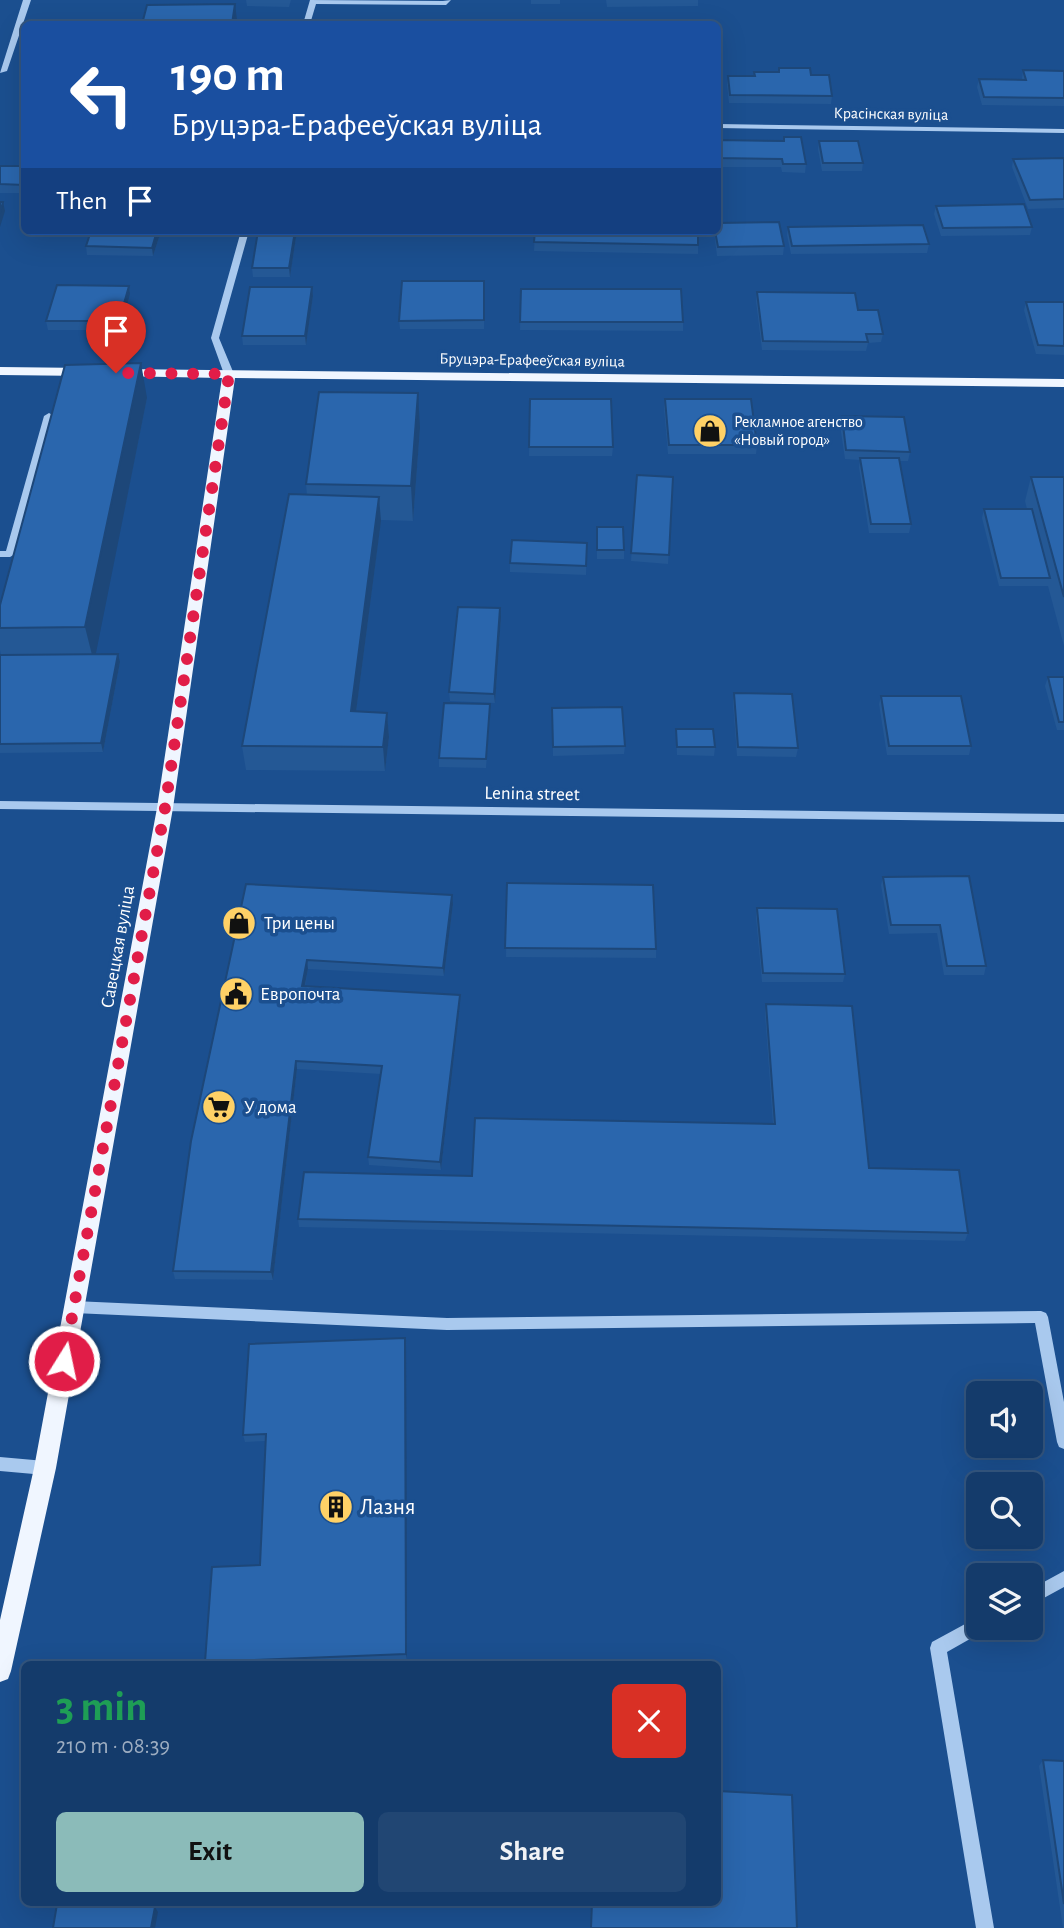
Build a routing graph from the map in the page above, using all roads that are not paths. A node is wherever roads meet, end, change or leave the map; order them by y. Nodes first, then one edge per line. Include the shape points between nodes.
1 (27, 0) edge
2 (447, 0) edge
3 (313, 1) edge
4 (307, 21) edge
5 (0, 71) edge
6 (721, 126) edge
7 (1064, 131) edge
8 (245, 235) edge
9 (0, 371) edge
10 (229, 374) junction
11 (1064, 383) edge
12 (49, 416) edge
13 (0, 554) edge
14 (0, 805) edge
15 (165, 808) junction
16 (1064, 818) edge
17 (74, 1307) junction
18 (1064, 1443) edge
19 (0, 1464) edge
20 (45, 1468) junction
21 (1064, 1579) edge
22 (1043, 1590) edge
23 (966, 1631) edge
24 (0, 1671) edge
25 (985, 1928) edge

1 - 5 street
2 - 3 street
3 - 4 street
6 - 7 street, Красінская вуліца
8 - 10 street, Савецкая вуліца via 215,338
9 - 10 main road, Бруцэра-Ерафееўская вуліца
10 - 11 main road, Бруцэра-Ерафееўская вуліца
10 - 15 main road, Савецкая вуліца
12 - 13 street via 10,554
14 - 15 street, Lenina street
15 - 16 street, Lenina street
15 - 17 main road, Савецкая вуліца
17 - 18 street via 447,1324 1041,1317
17 - 20 main road, Савецкая вуліца
19 - 20 street
20 - 24 main road, Савецкая вуліца
21 - 22 street
23 - 25 street via 937,1647

